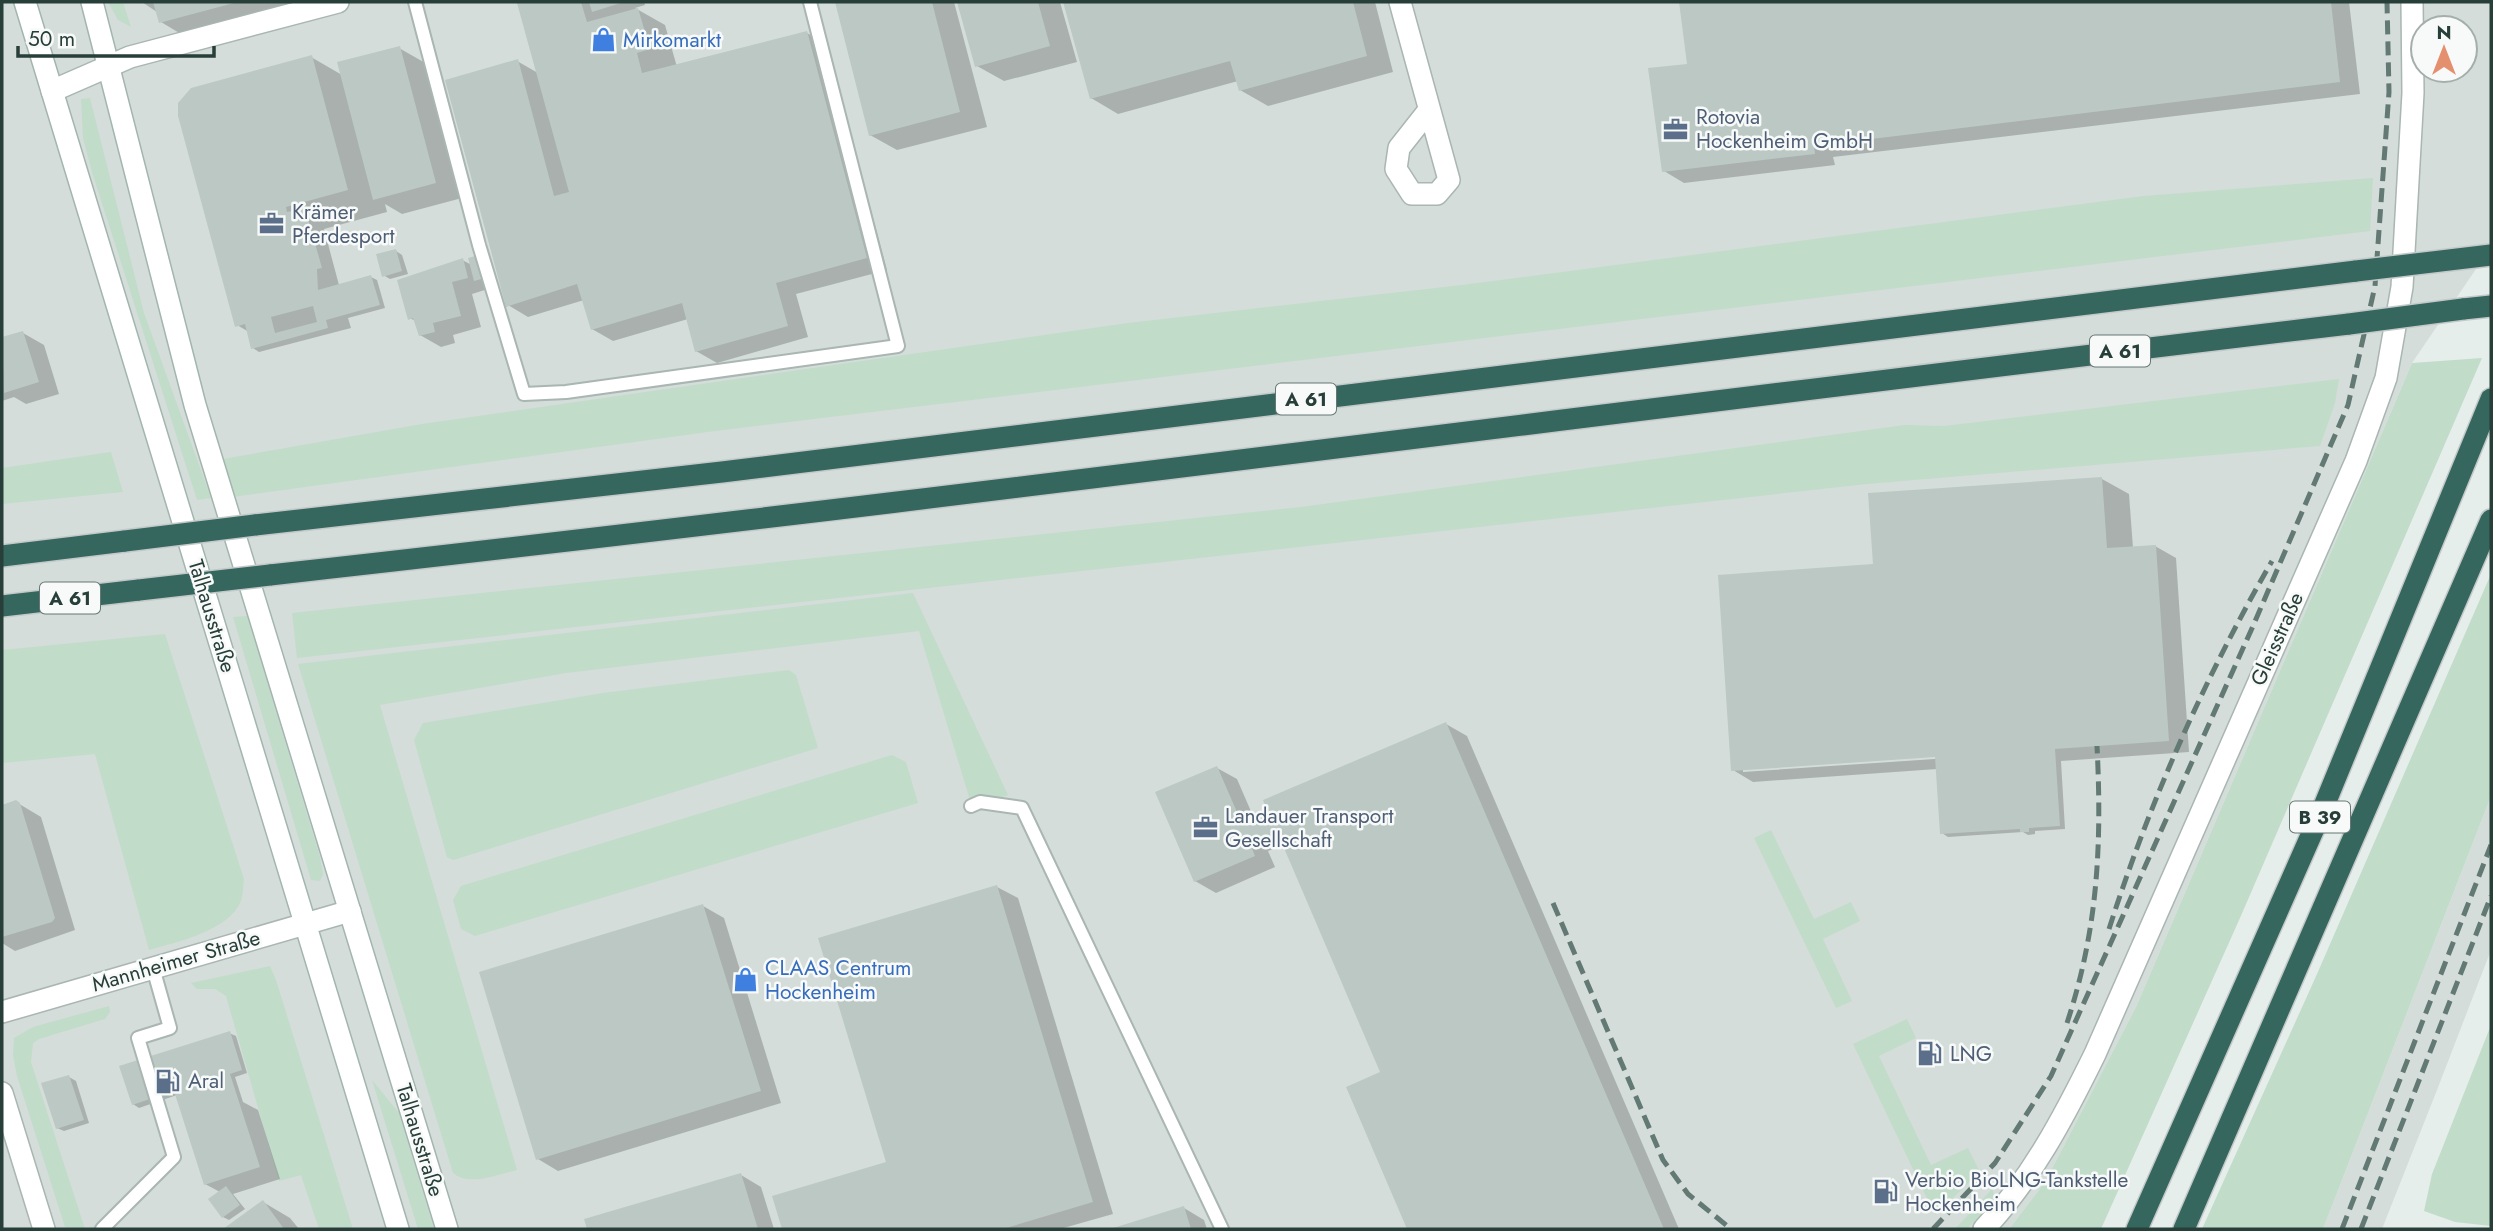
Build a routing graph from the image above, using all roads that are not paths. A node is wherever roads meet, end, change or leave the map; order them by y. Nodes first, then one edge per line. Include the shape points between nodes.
1 (25, 2) edge
2 (92, 2) edge
3 (338, 2) edge
4 (415, 2) edge
5 (810, 2) edge
6 (1400, 2) edge
7 (2412, 2) edge
8 (108, 67) junction
9 (52, 91) junction
10 (1429, 110) dead end
11 (2491, 255) edge
12 (2491, 306) edge
13 (2463, 309) junction
14 (2491, 311) edge
15 (2491, 399) edge
16 (2491, 520) edge
17 (2, 555) edge
18 (2, 606) edge
19 (971, 806) dead end
20 (350, 911) junction
21 (304, 922) junction
22 (153, 968) junction
23 (2, 1012) edge
24 (2, 1093) edge
25 (44, 1229) edge
26 (102, 1229) edge
27 (398, 1229) edge
28 (447, 1229) edge
29 (1222, 1229) edge
30 (1984, 1229) edge
31 (2137, 1229) edge
32 (2184, 1229) edge

1 - 9 main road, Talhausstraße
2 - 8 main road, Talhausstraße
3 - 8 main road via 162,47
4 - 5 lane via 524,394 898,346
6 - 10 main road
7 - 30 main road, Gleisstraße via 2407,240 2386,378 2357,461 2095,1054 2057,1131
8 - 9 main road
8 - 20 main road, Talhausstraße via 191,392
9 - 21 main road, Talhausstraße
11 - 17 highway, A 61, bridge via 722,472
12 - 13 highway, A 61
13 - 14 highway, A 61
13 - 18 highway, A 61, bridge via 610,537
15 - 31 highway, B 39 via 2324,806
16 - 32 highway, B 39
19 - 29 lane via 980,802 1021,808
20 - 21 main road, Mannheimer Straße
20 - 28 main road, Talhausstraße
21 - 22 main road, Mannheimer Straße
21 - 27 main road, Talhausstraße
22 - 23 main road, Mannheimer Straße
22 - 26 lane via 170,1028 138,1038 174,1157
24 - 25 main road

